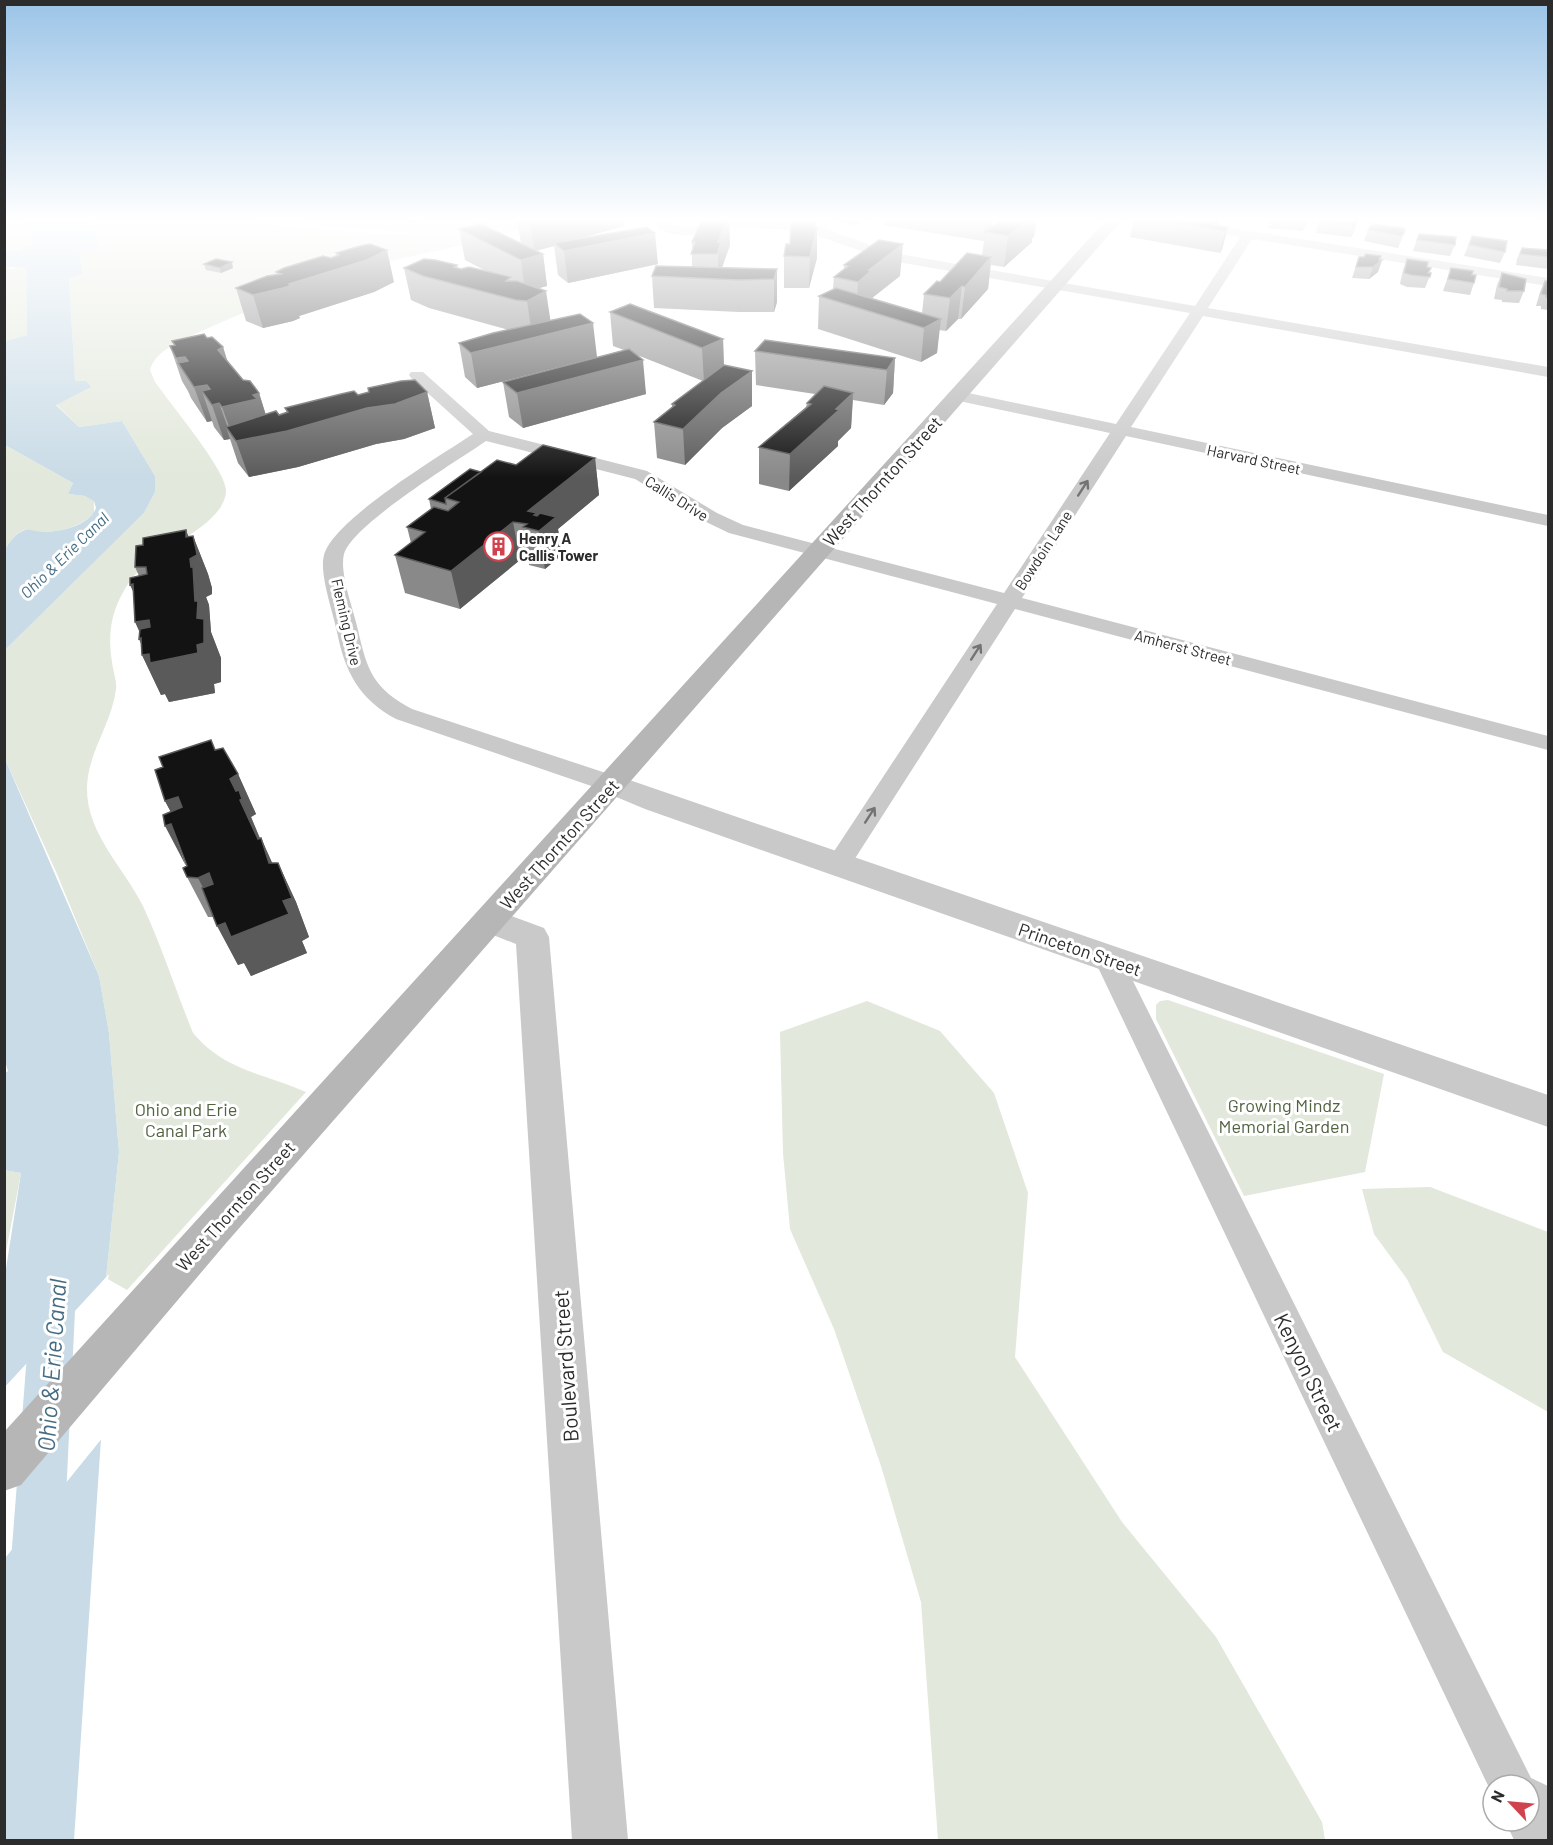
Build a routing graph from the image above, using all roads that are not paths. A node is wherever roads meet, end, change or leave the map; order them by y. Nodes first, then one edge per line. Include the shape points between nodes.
1 (1038, 306) edge
2 (1176, 306) edge
3 (1201, 306) edge
4 (1198, 310) junction
5 (1548, 372) edge
6 (417, 375) dead end
7 (959, 396) junction
8 (1120, 430) junction
9 (483, 435) junction
10 (1548, 521) edge
11 (818, 551) junction
12 (1009, 602) junction
13 (1548, 743) edge
14 (612, 784) junction
15 (838, 865) junction
16 (490, 920) junction
17 (1108, 958) junction
18 (1548, 1111) edge
19 (4, 1468) edge
20 (1505, 1773) edge
21 (600, 1840) edge

1 - 7 main road, West Thornton Street
2 - 4 street
3 - 4 street, Bowdoin Lane
4 - 5 street
4 - 8 street, Bowdoin Lane
6 - 9 street, Callis Drive
7 - 8 street, Harvard Street
7 - 11 main road, West Thornton Street
8 - 10 street, Harvard Street
12 -> 8 street, Bowdoin Lane
9 - 11 street, Callis Drive via 641,475 721,524
9 - 14 street, Fleming Drive via 372,512 336,546 335,568 359,674 378,699 404,714
11 - 12 street, Amherst Street
11 - 14 main road, West Thornton Street
12 - 13 street, Amherst Street
15 -> 12 street, Bowdoin Lane
14 - 15 street, Princeton Street
14 - 16 main road, West Thornton Street
15 - 17 street, Princeton Street
16 - 19 main road, West Thornton Street
16 - 21 street, Boulevard Street via 532,937
17 - 18 street, Princeton Street
17 - 20 street, Kenyon Street

